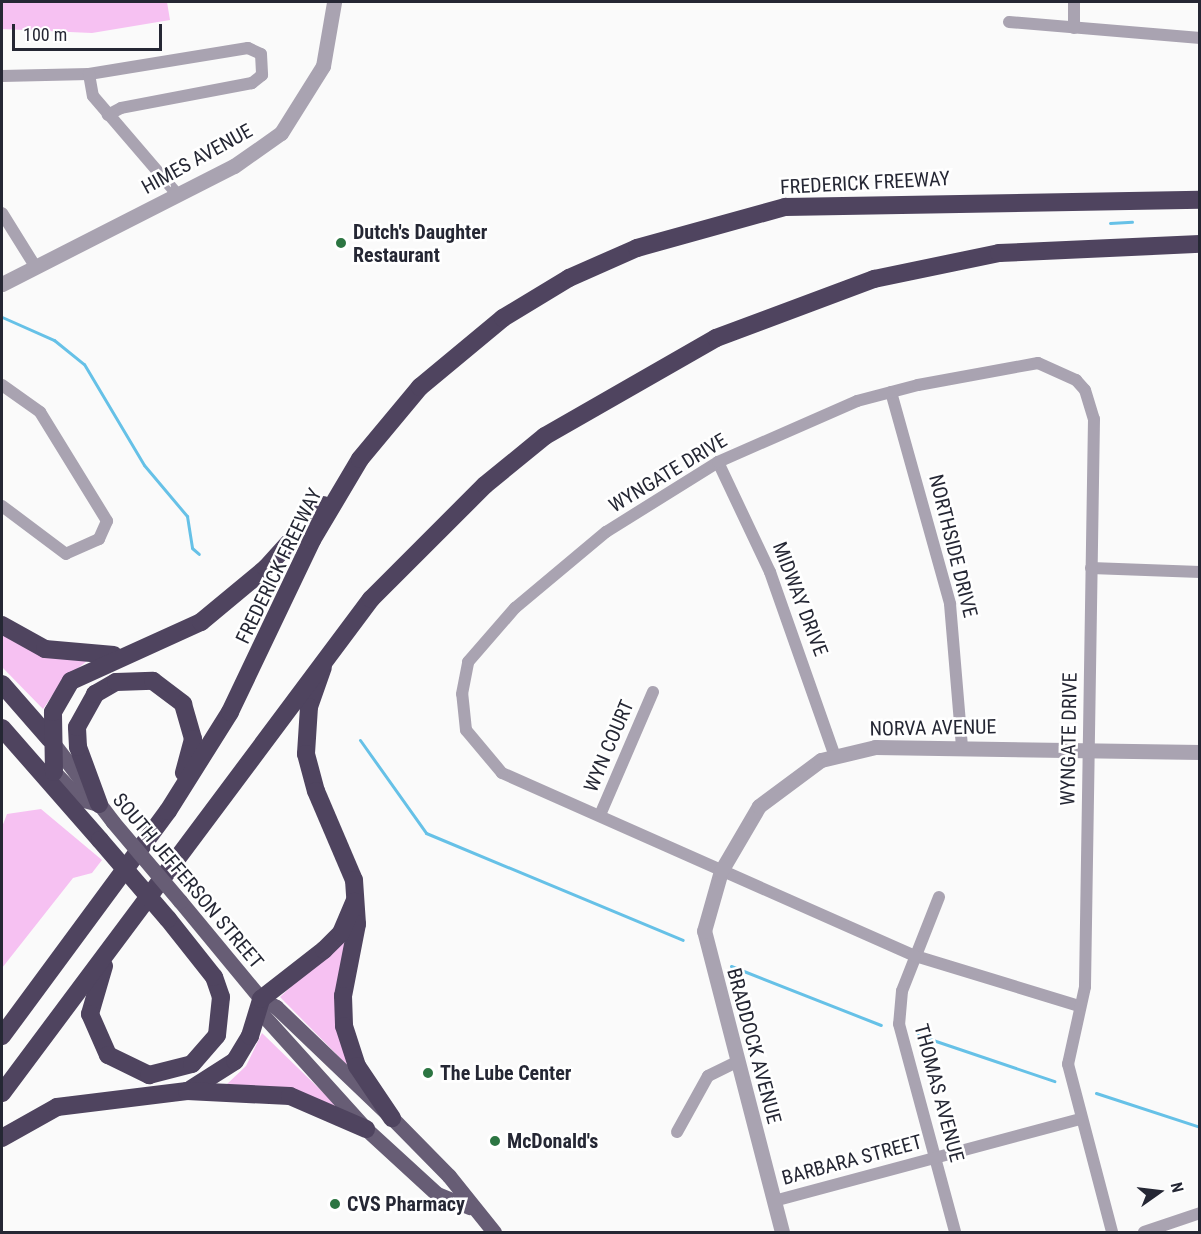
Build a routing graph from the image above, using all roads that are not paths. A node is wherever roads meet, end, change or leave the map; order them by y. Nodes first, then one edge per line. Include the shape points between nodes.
1 (334, 2) edge
2 (1074, 2) edge
3 (1009, 22) dead end
4 (1074, 28) junction
5 (1200, 38) edge
6 (89, 74) junction
7 (2, 76) edge
8 (108, 115) junction
9 (1200, 194) edge
10 (178, 195) junction
11 (1085, 199) junction
12 (1200, 200) edge
13 (2, 213) edge
14 (1200, 244) edge
15 (1156, 245) junction
16 (1200, 257) edge
17 (35, 266) junction
18 (2, 284) edge
19 (2, 385) edge
20 (891, 392) junction
21 (360, 459) junction
22 (718, 462) junction
23 (2, 506) edge
24 (1091, 568) junction
25 (1200, 572) edge
26 (2, 625) edge
27 (328, 651) junction
28 (127, 653) junction
29 (2, 684) edge
30 (653, 692) dead end
31 (2, 714) edge
32 (2, 728) edge
33 (50, 739) junction
34 (962, 748) junction
35 (1089, 748) junction
36 (1200, 752) edge
37 (834, 754) junction
38 (54, 772) junction
39 (99, 804) junction
40 (168, 812) junction
41 (600, 815) junction
42 (721, 871) junction
43 (356, 897) junction
44 (939, 897) dead end
45 (120, 929) junction
46 (915, 956) junction
47 (261, 999) junction
48 (1079, 1006) junction
49 (2, 1036) edge
50 (737, 1062) junction
51 (187, 1091) junction
52 (2, 1093) edge
53 (392, 1118) junction
54 (1080, 1119) junction
55 (366, 1129) junction
56 (676, 1132) dead end
57 (2, 1138) edge
58 (936, 1158) junction
59 (774, 1201) junction
60 (469, 1207) junction
61 (1200, 1213) edge
62 (494, 1233) edge
63 (782, 1233) edge
64 (955, 1233) edge
65 (1112, 1233) edge
66 (1144, 1233) edge

1 - 10 street, HIMES AVENUE via 323,66 281,133 234,166
2 - 4 street
3 - 4 street
4 - 5 street
6 - 7 street
6 - 8 street via 93,96
6 - 8 street via 248,48 261,54 262,75 252,83 121,108
8 - 10 street
9 - 11 highway
10 - 17 street, HIMES AVENUE
11 - 12 highway, FREDERICK FREEWAY
11 - 21 highway, FREDERICK FREEWAY via 785,207 636,248 569,278 503,318 420,387
13 - 17 street
14 - 15 highway
15 - 16 highway
15 - 27 highway via 999,253 935,264 863,283 716,338 537,443 427,541
17 - 18 street, HIMES AVENUE
19 - 23 street via 40,412 107,522 99,538 66,554
20 - 22 street, WYNGATE DRIVE via 834,410
20 - 24 street, WYNGATE DRIVE via 1023,364 1052,366 1076,380 1085,390 1094,419
20 - 34 street, NORTHSIDE DRIVE via 950,604
21 - 28 highway via 247,585 201,622
21 - 40 highway, FREDERICK FREEWAY via 312,540 230,712
22 - 37 street, MIDWAY DRIVE via 770,572
22 - 41 street, WYNGATE DRIVE via 606,532 515,608 468,663 462,713 476,748 502,773
24 - 25 street
24 - 35 street, WYNGATE DRIVE
26 - 28 highway via 45,649
27 - 43 highway via 309,707 306,754 316,791 350,865
27 - 45 highway
28 - 33 highway via 71,681 53,712
29 - 33 highway
30 - 41 street, WYN COURT
31 - 38 highway
32 - 45 highway, bridge via 214,977 222,1005 209,1048 172,1073 127,1069 103,1049 93,1029 89,1006
33 - 38 highway
33 - 39 main road
34 - 35 street, NORVA AVENUE
34 - 37 street, NORVA AVENUE via 876,747
35 - 36 street, NORVA AVENUE
35 - 48 street, WYNGATE DRIVE via 1085,987
37 - 42 street, NORVA AVENUE via 786,781 759,806
38 - 39 main road, SOUTH JEFFERSON STREET via 80,799
39 - 40 highway via 78,747 81,715 105,687 141,679 175,694 192,727 187,767
39 - 47 main road, SOUTH JEFFERSON STREET, bridge
40 - 49 highway, FREDERICK FREEWAY
41 - 42 street, WYNGATE DRIVE
42 - 46 street, WYNGATE DRIVE
42 - 50 street, BRADDOCK AVENUE via 704,931
43 - 47 highway via 340,933
43 - 53 highway via 344,1026 357,1066
44 - 46 street, THOMAS AVENUE
45 - 52 highway
46 - 48 street, WYNGATE DRIVE
46 - 58 street, THOMAS AVENUE via 902,991 899,1024
47 - 51 highway via 250,1036 235,1061
47 - 53 main road, SOUTH JEFFERSON STREET via 276,1007
47 - 55 main road, SOUTH JEFFERSON STREET via 262,1014
48 - 54 street, WYNGATE DRIVE via 1068,1064
50 - 56 street via 708,1076
50 - 59 street, BRADDOCK AVENUE
51 - 55 highway via 290,1096
51 - 57 highway via 57,1107
53 - 60 main road, SOUTH JEFFERSON STREET via 449,1176
54 - 58 street, BARBARA STREET
54 - 65 street
55 - 60 main road, SOUTH JEFFERSON STREET via 437,1194
58 - 59 street, BARBARA STREET
58 - 64 street, THOMAS AVENUE
59 - 63 street, BRADDOCK AVENUE
60 - 62 main road, SOUTH JEFFERSON STREET
61 - 66 street

